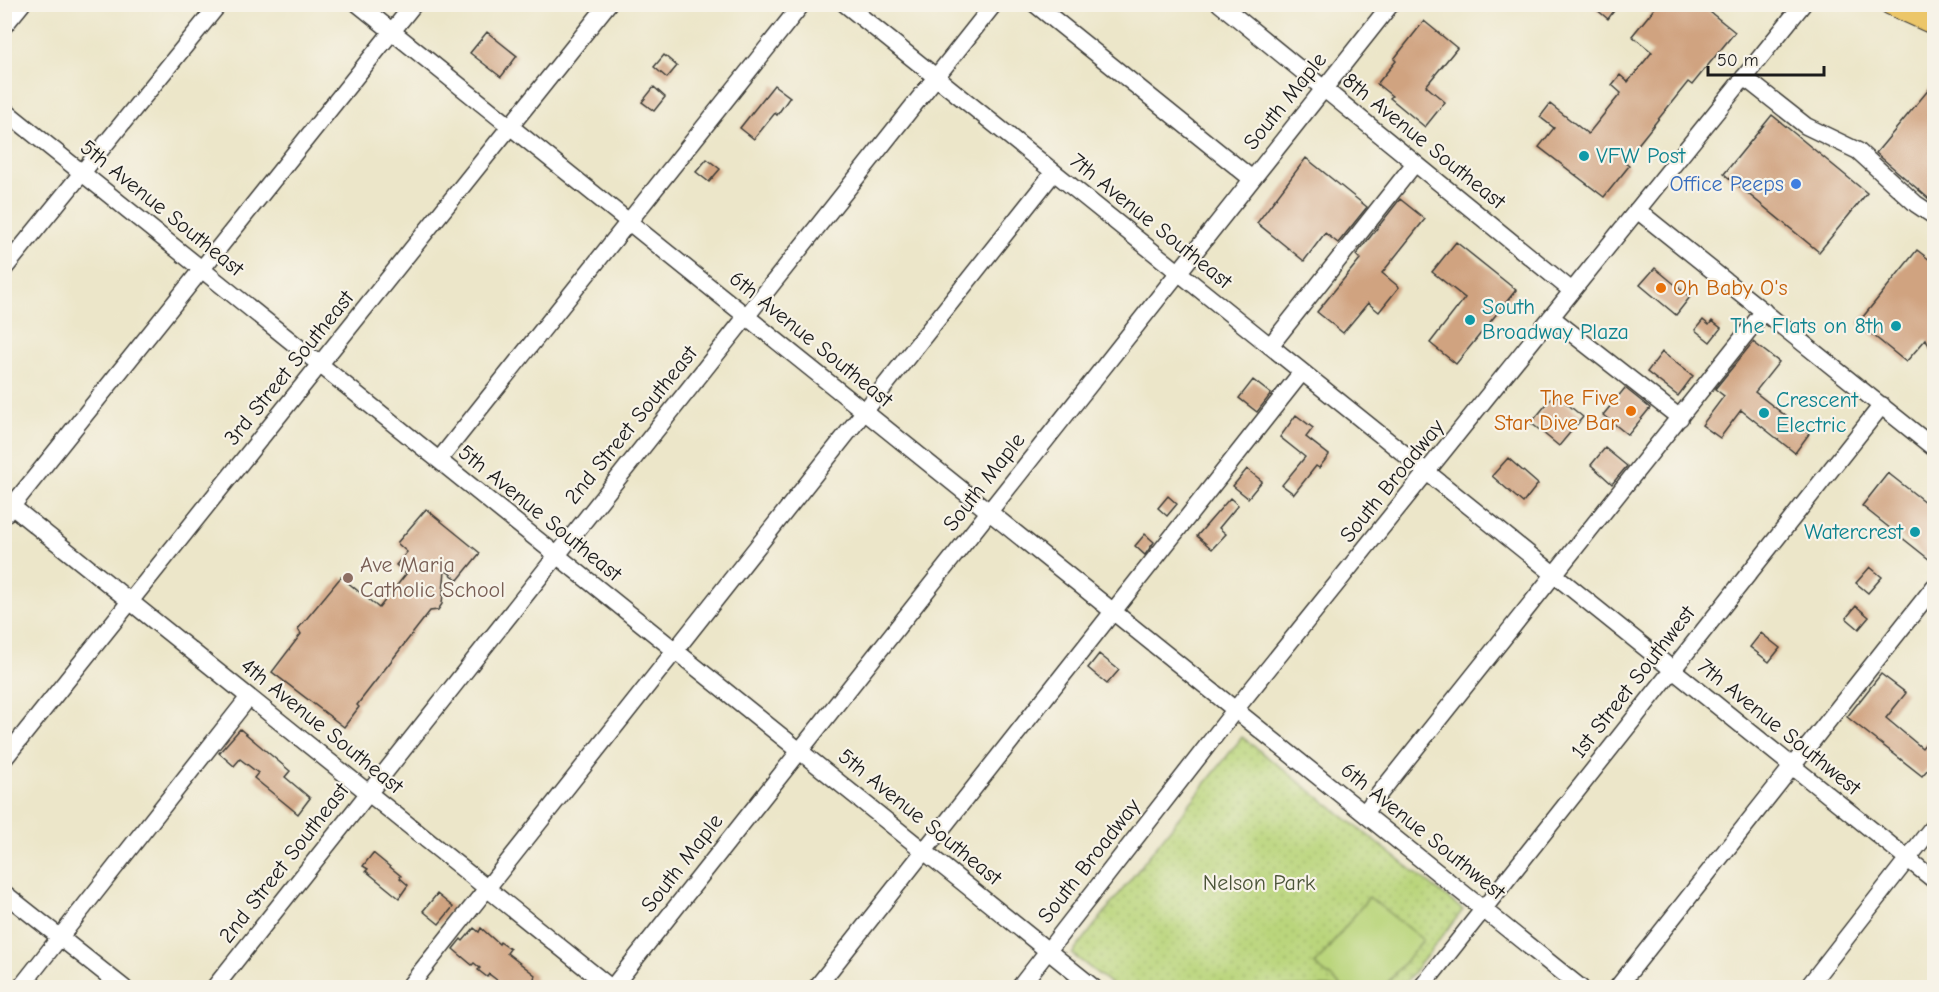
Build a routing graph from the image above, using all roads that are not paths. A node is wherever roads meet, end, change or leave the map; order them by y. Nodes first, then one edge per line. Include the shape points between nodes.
1 (22, 4) edge
2 (219, 4) edge
3 (358, 4) edge
4 (414, 4) edge
5 (608, 4) edge
6 (802, 4) edge
7 (845, 4) edge
8 (994, 4) edge
9 (1035, 4) edge
10 (1220, 4) edge
11 (1390, 4) edge
12 (1803, 4) edge
13 (1890, 4) edge
14 (1935, 24) edge
15 (4, 26) edge
16 (392, 32) junction
17 (936, 77) junction
18 (1744, 77) junction
19 (1324, 88) junction
20 (4, 110) edge
21 (511, 126) junction
22 (1415, 163) junction
23 (1054, 172) junction
24 (82, 173) junction
25 (1252, 179) junction
26 (1637, 210) junction
27 (1935, 216) edge
28 (629, 221) junction
29 (4, 269) edge
30 (202, 269) junction
31 (1178, 271) junction
32 (1572, 291) junction
33 (1764, 311) junction
34 (747, 316) junction
35 (1551, 316) junction
36 (1270, 346) junction
37 (320, 365) junction
38 (1302, 372) junction
39 (1882, 405) junction
40 (865, 412) junction
41 (1680, 418) junction
42 (1935, 448) edge
43 (439, 460) junction
44 (1427, 473) junction
45 (7, 508) edge
46 (989, 512) junction
47 (556, 555) junction
48 (1555, 576) junction
49 (1935, 587) edge
50 (130, 601) junction
51 (1112, 611) junction
52 (675, 649) junction
53 (1671, 669) junction
54 (249, 697) junction
55 (1235, 710) junction
56 (800, 749) junction
57 (4, 759) edge
58 (1792, 766) junction
59 (368, 793) junction
60 (1364, 813) junction
61 (1935, 825) edge
62 (924, 850) junction
63 (1908, 859) junction
64 (1935, 880) edge
65 (487, 888) junction
66 (4, 892) edge
67 (1483, 908) junction
68 (60, 936) junction
69 (1048, 950) junction
70 (1815, 984) edge
71 (20, 987) edge
72 (124, 987) edge
73 (214, 987) edge
74 (408, 987) edge
75 (612, 987) edge
76 (816, 987) edge
77 (1019, 987) edge
78 (1094, 987) edge
79 (1421, 987) edge
80 (1581, 987) edge
81 (1617, 987) edge

1 - 15 street
2 - 24 street
3 - 16 street, 6th Avenue Southeast
4 - 16 street
5 - 21 street, 3rd Street Southeast
6 - 28 street
7 - 17 street, 7th Avenue Southeast
8 - 17 street, 2nd Street Southeast
9 - 25 street
10 - 19 street, 8th Avenue Southeast
11 - 19 street, South Maple
12 - 18 street, South Broadway
13 - 14 main road
16 - 21 street, 6th Avenue Southeast
16 - 30 street
17 - 23 street, 7th Avenue Southeast
17 - 34 street, 2nd Street Southeast
18 - 26 street, South Broadway
18 - 27 street via 1806,126 1858,151
19 - 22 street, 8th Avenue Southeast
19 - 25 street, South Maple
20 - 24 street, 5th Avenue Southeast
21 - 28 street, 6th Avenue Southeast
21 - 37 street, 3rd Street Southeast
22 - 32 street, 8th Avenue Southeast
22 - 36 street
23 - 31 street, 7th Avenue Southeast
23 - 40 street
24 - 29 street
24 - 30 street, 5th Avenue Southeast
25 - 31 street, South Maple
26 - 32 street, South Broadway
26 - 33 street
28 - 34 street, 6th Avenue Southeast
28 - 43 street
30 - 37 street, 5th Avenue Southeast
30 - 45 street
31 - 36 street, 7th Avenue Southeast
31 - 46 street, South Maple
32 - 35 street, South Broadway
33 - 39 street
33 - 41 street
34 - 40 street, 6th Avenue Southeast
34 - 47 street, 2nd Street Southeast
35 - 41 street
35 - 44 street, South Broadway
36 - 38 street, 7th Avenue Southeast
37 - 43 street, 5th Avenue Southeast
37 - 50 street, 3rd Street Southeast
38 - 44 street, 7th Avenue Southeast
38 - 51 street
39 - 42 street
39 - 53 street, 1st Street Southwest
40 - 46 street, 6th Avenue Southeast
40 - 52 street
41 - 48 street
43 - 47 street, 5th Avenue Southeast
44 - 48 street, 7th Avenue Southwest
44 - 55 street, South Broadway
45 - 50 street, 4th Avenue Southeast
46 - 51 street, 6th Avenue Southeast
46 - 56 street, South Maple
47 - 52 street, 5th Avenue Southeast
47 - 59 street, 2nd Street Southeast
48 - 53 street, 7th Avenue Southwest
48 - 60 street
49 - 58 street
50 - 54 street, 4th Avenue Southeast
50 - 57 street, 3rd Street Southeast
51 - 55 street, 6th Avenue Southeast
51 - 62 street
52 - 56 street, 5th Avenue Southeast
52 - 65 street
53 - 58 street, 7th Avenue Southwest
53 - 67 street, 1st Street Southwest
54 - 59 street, 4th Avenue Southeast
54 - 68 street
55 - 60 street, 6th Avenue Southwest
55 - 69 street, South Broadway
56 - 62 street, 5th Avenue Southeast
56 - 75 street, South Maple
58 - 63 street, 7th Avenue Southwest
58 - 81 street
59 - 65 street, 4th Avenue Southeast
59 - 73 street, 2nd Street Southeast
60 - 67 street, 6th Avenue Southwest
61 - 63 street
62 - 69 street, 5th Avenue Southeast
62 - 76 street
63 - 64 street, 7th Avenue Southwest
63 - 70 street
65 - 74 street
65 - 75 street, 4th Avenue Southeast
66 - 68 street
67 - 79 street, 1st Street Southwest
67 - 80 street, 6th Avenue Southwest
68 - 71 street
68 - 72 street
69 - 77 street, South Broadway
69 - 78 street, 5th Avenue Southeast

